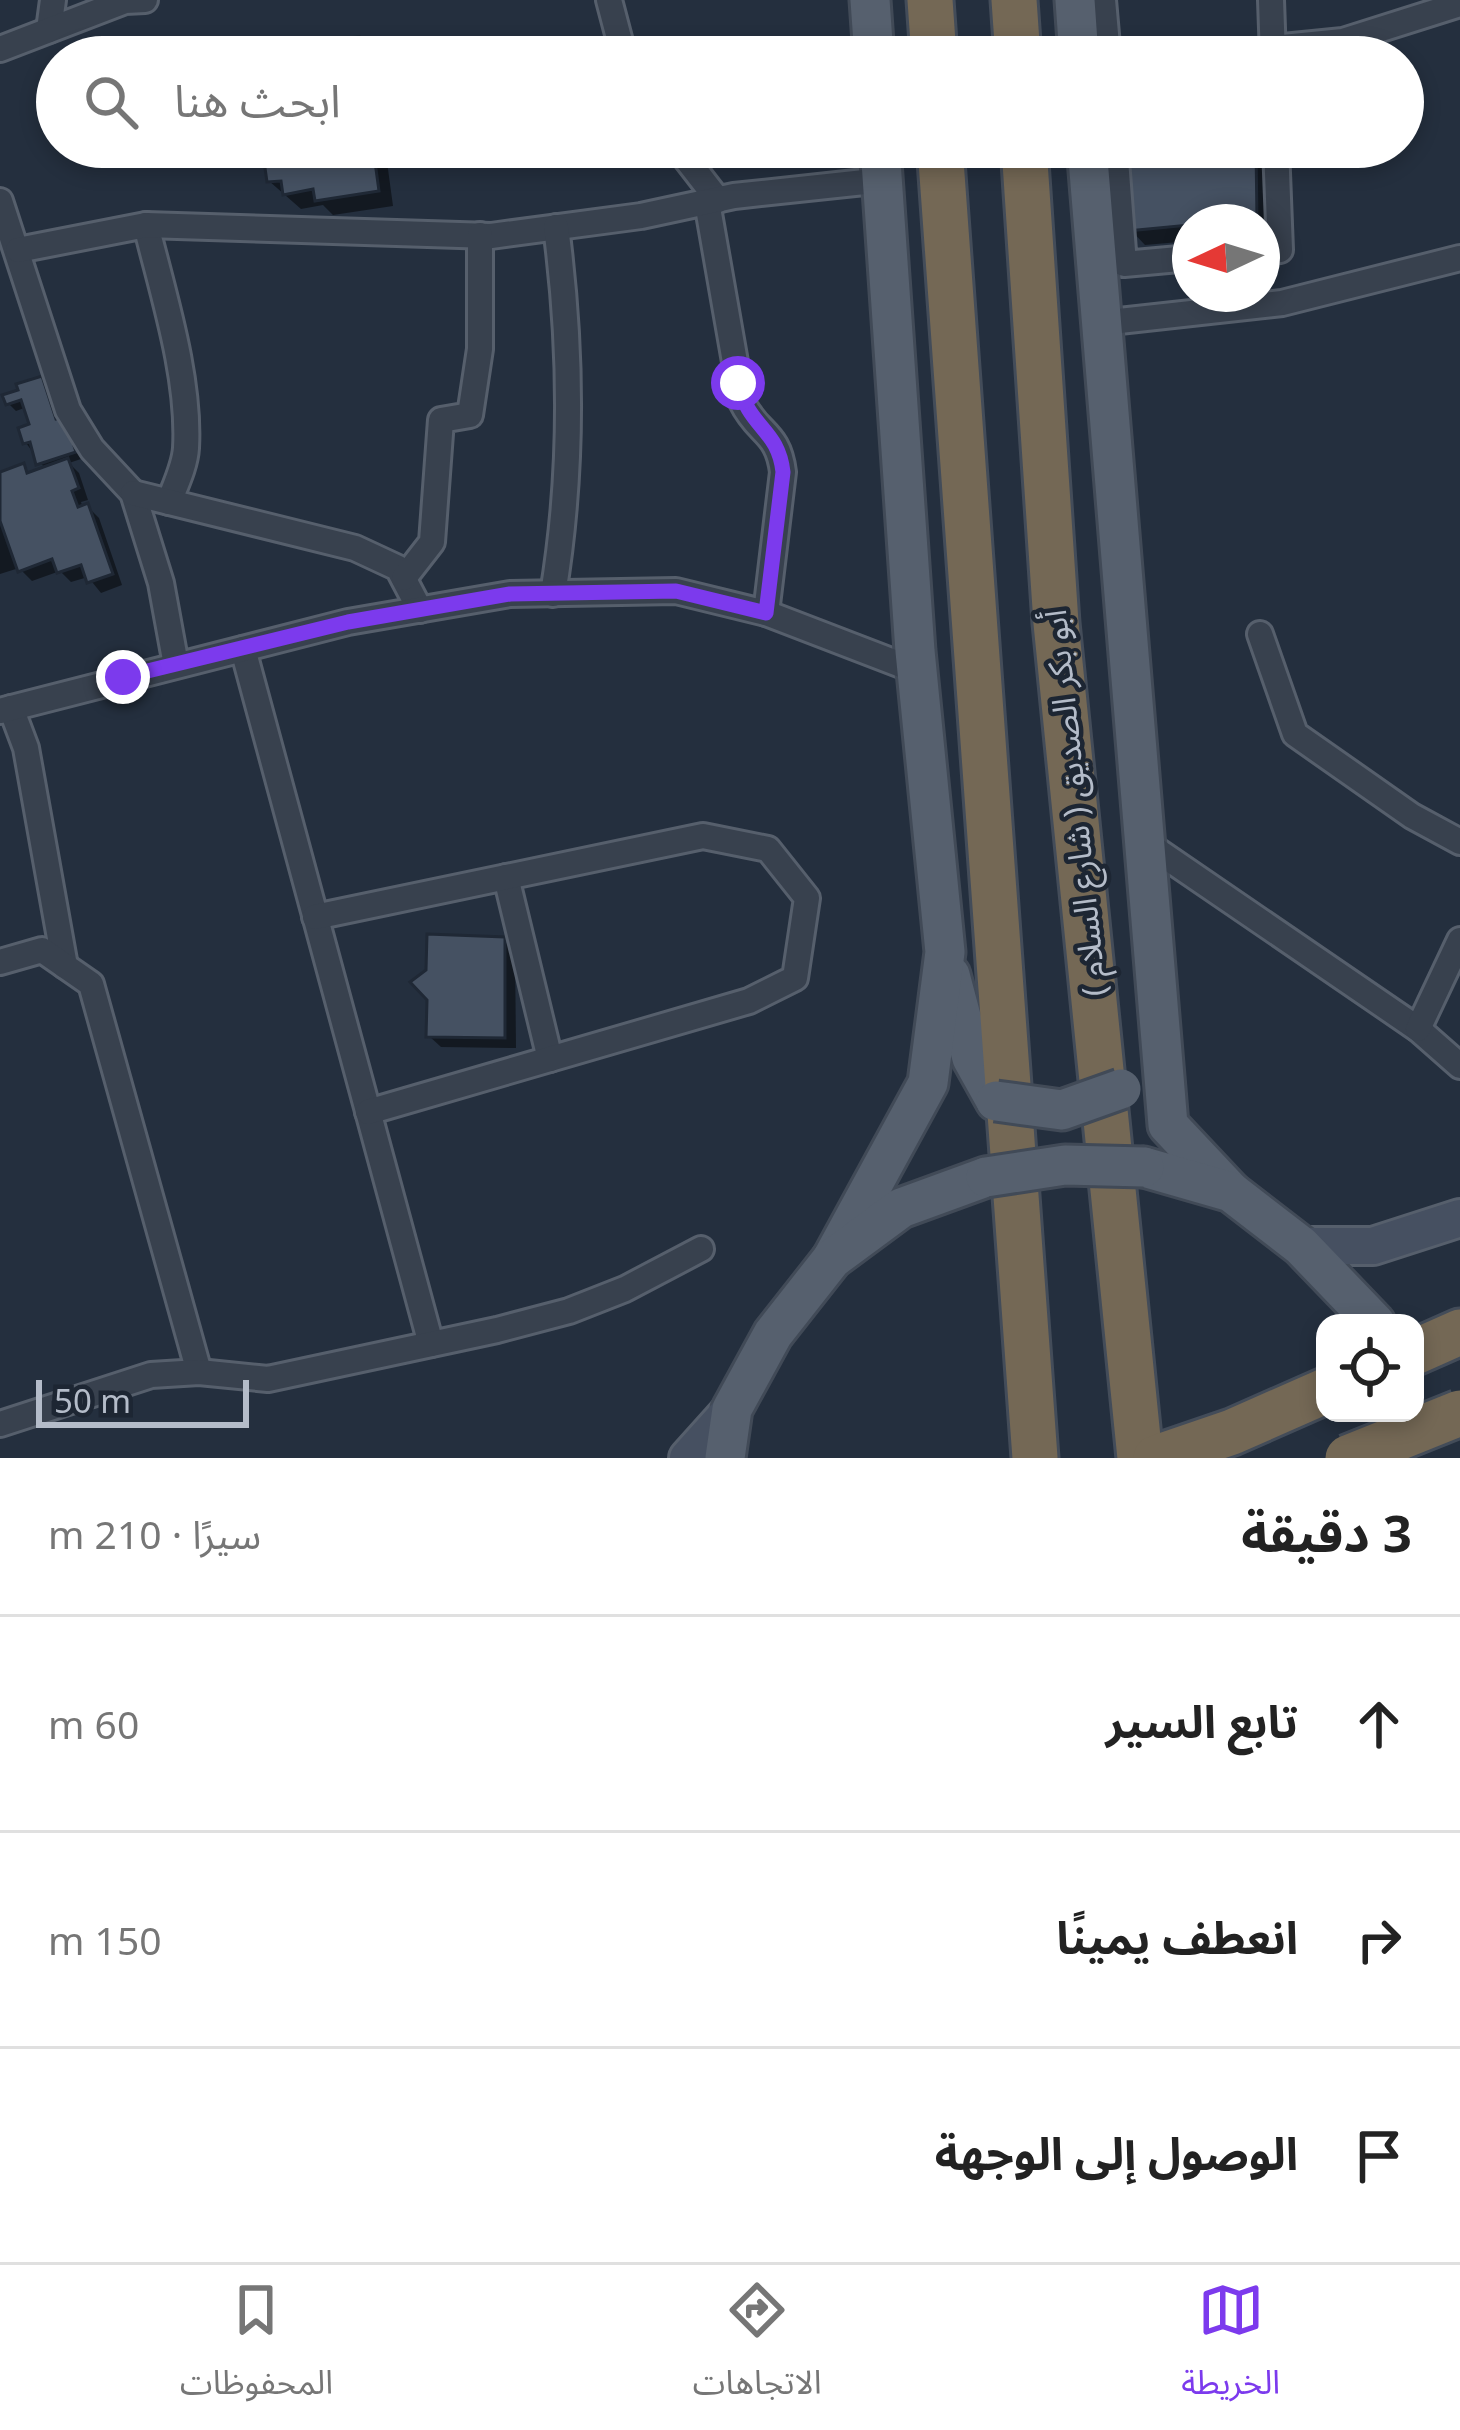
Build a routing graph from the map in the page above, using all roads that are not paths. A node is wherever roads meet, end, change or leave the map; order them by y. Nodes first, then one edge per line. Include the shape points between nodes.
1 (53, 0) edge
2 (145, 0) edge
3 (609, 0) edge
4 (870, 0) edge
5 (930, 0) edge
6 (1015, 0) edge
7 (1075, 0) edge
8 (1103, 0) edge
9 (1270, 0) edge
10 (1460, 4) edge
11 (50, 30) junction
12 (619, 36) edge
13 (873, 36) edge
14 (933, 36) edge
15 (1017, 36) edge
16 (1078, 36) edge
17 (1106, 36) edge
18 (1272, 36) edge
19 (1358, 36) edge
20 (0, 50) edge
21 (691, 168) edge
22 (863, 168) edge
23 (881, 168) edge
24 (942, 168) edge
25 (1025, 168) edge
26 (1089, 168) edge
27 (1117, 168) edge
28 (1277, 168) edge
29 (0, 200) edge
30 (713, 201) junction
31 (1278, 204) edge
32 (146, 224) junction
33 (556, 227) junction
34 (480, 235) junction
35 (18, 250) junction
36 (1460, 258) edge
37 (1172, 260) edge
38 (1101, 323) junction
39 (133, 493) junction
40 (169, 502) junction
41 (404, 578) junction
42 (553, 594) junction
43 (420, 610) junction
44 (766, 613) junction
45 (1260, 634) dead end
46 (243, 649) junction
47 (176, 665) junction
48 (917, 671) junction
49 (5, 709) edge
50 (1460, 842) edge
51 (1146, 843) junction
52 (506, 877) junction
53 (315, 917) junction
54 (1460, 940) edge
55 (945, 952) junction
56 (0, 962) edge
57 (65, 966) junction
58 (1158, 1021) junction
59 (1418, 1029) junction
60 (550, 1059) junction
61 (1460, 1066) edge
62 (368, 1112) junction
63 (1231, 1192) junction
64 (1460, 1218) edge
65 (1301, 1246) junction
66 (701, 1249) dead end
67 (832, 1259) junction
68 (1366, 1314) edge
69 (1460, 1332) edge
70 (431, 1344) junction
71 (1424, 1348) edge
72 (199, 1372) junction
73 (1316, 1395) edge
74 (732, 1409) junction
75 (1460, 1413) edge
76 (1416, 1422) edge
77 (0, 1424) edge
78 (688, 1458) edge
79 (725, 1458) edge
80 (1035, 1458) edge
81 (1140, 1458) edge
82 (1156, 1458) edge
83 (1348, 1458) edge
84 (1423, 1458) edge

1 - 11 street
2 - 11 street
3 - 12 street
4 - 13 main road
5 - 14 highway
6 - 15 highway
7 - 16 main road
8 - 17 street
9 - 18 street
10 - 19 street
11 - 20 street
21 - 30 street
22 - 30 street
23 - 48 main road
24 - 80 highway
25 - 81 highway, ( شارع السلام ) أبو بكر الصديق via 1056,623
26 - 38 main road
27 - 37 street via 1124,264
28 - 31 street
29 - 35 street
30 - 33 street
30 - 44 street via 742,402 781,450
32 - 34 street
32 - 35 street
32 - 40 street via 184,409 187,452
33 - 34 street
33 - 42 street via 566,299 568,444
34 - 41 street via 480,349 470,415 441,420 432,542
35 - 39 street via 68,410
36 - 38 street via 1282,303
38 - 51 main road
39 - 40 street
39 - 47 street
40 - 41 street via 355,548
41 - 43 street
42 - 43 street
42 - 44 street via 676,591
43 - 46 street
44 - 48 street
45 - 50 street via 1295,734
46 - 47 street
46 - 53 street
47 - 49 street
48 - 55 main road
49 - 57 street via 26,748
51 - 58 main road
51 - 59 street
52 - 53 street
52 - 60 street
52 - 60 street via 703,836 768,849 807,898 795,978 749,1001
53 - 62 street
54 - 59 street
55 - 58 main road, bridge via 972,1058 996,1100 1062,1110 1121,1089
55 - 67 main road via 928,1083
56 - 57 street via 42,950
57 - 72 street via 91,984
58 - 63 main road via 1168,1125
59 - 61 street
60 - 62 street
62 - 70 street
63 - 65 main road
63 - 67 main road, bridge via 1144,1167 1065,1165 986,1177 901,1208
64 - 65 main road via 1373,1246
65 - 68 main road
66 - 70 street via 569,1311
67 - 74 main road via 773,1334
69 - 71 highway
70 - 72 street via 268,1379
72 - 77 street via 151,1376
73 - 82 highway
74 - 78 main road
74 - 79 main road
75 - 83 highway, bridge
76 - 84 main road

